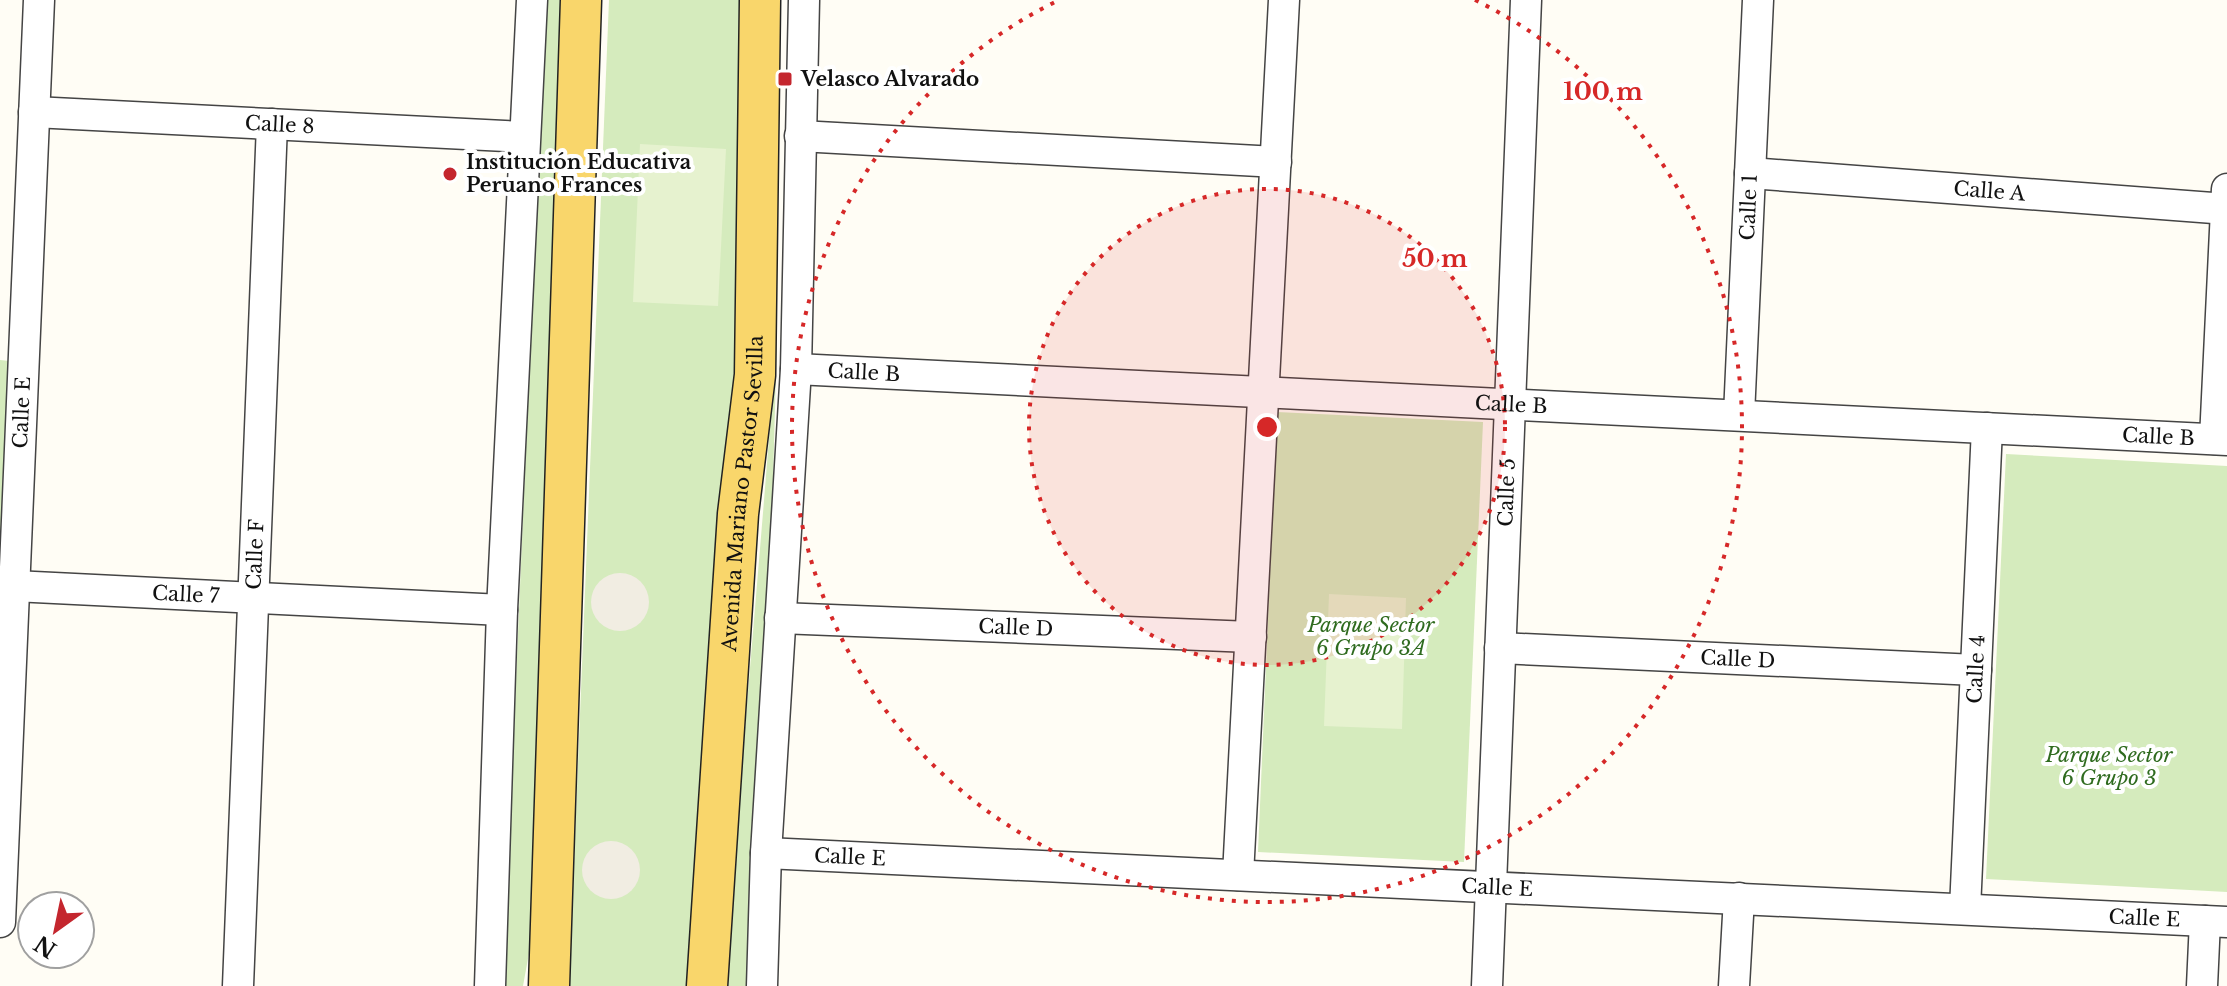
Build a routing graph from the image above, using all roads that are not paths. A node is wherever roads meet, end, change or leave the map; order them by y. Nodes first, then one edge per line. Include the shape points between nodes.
1 (39, 0) edge
2 (532, 0) edge
3 (581, 0) edge
4 (760, 0) edge
5 (804, 0) edge
6 (1284, 0) edge
7 (1526, 0) edge
8 (1758, 0) edge
9 (34, 112) junction
10 (272, 124) junction
11 (800, 136) junction
12 (524, 137) junction
13 (1276, 162) junction
14 (1750, 173) junction
15 (2226, 203) edge
16 (12, 347) edge
17 (796, 369) junction
18 (1264, 392) junction
19 (1509, 404) junction
20 (1739, 415) junction
21 (1987, 428) junction
22 (2221, 439) edge
23 (14, 586) junction
24 (253, 597) junction
25 (502, 610) junction
26 (780, 618) junction
27 (1251, 637) junction
28 (1500, 648) junction
29 (1976, 670) junction
30 (2, 828) edge
31 (766, 853) junction
32 (1238, 875) junction
33 (1491, 887) junction
34 (1739, 898) junction
35 (1965, 909) junction
36 (2216, 921) edge
37 (0, 922) edge
38 (238, 986) edge
39 (490, 986) edge
40 (549, 986) edge
41 (707, 986) edge
42 (762, 986) edge
43 (1487, 986) edge
44 (1734, 986) edge
45 (2202, 986) edge

1 - 9 street, Calle E
2 - 12 street
3 - 40 main road
4 - 41 main road, Avenida Mariano Pastor Sevilla via 755,375 738,514
5 - 11 street, Avenida Mariano Pastor Sevilla
6 - 13 street
7 - 19 street, Calle 5
8 - 14 street, Calle 1
9 - 10 street, Calle 8
9 - 16 street, Calle E
10 - 12 street, Calle 8
10 - 24 street, Calle F
11 - 13 street
11 - 17 street, Avenida Mariano Pastor Sevilla
12 - 25 street
13 - 18 street
14 - 15 street, Calle A
14 - 20 street, Calle 1
15 - 22 street
16 - 23 street, Calle E
17 - 18 street, Calle B
17 - 26 street, Avenida Mariano Pastor Sevilla
18 - 19 street, Calle B
18 - 27 street
19 - 20 street, Calle B
19 - 28 street, Calle 5
20 - 21 street, Calle B
21 - 22 street, Calle B
21 - 29 street, Calle 4
23 - 24 street, Calle 7
23 - 30 street, Calle E
24 - 25 street, Calle 7
24 - 38 street, Calle F
25 - 39 street
26 - 27 street, Calle D
26 - 31 street, Avenida Mariano Pastor Sevilla
27 - 32 street
28 - 29 street, Calle D
28 - 33 street, Calle 5
29 - 35 street, Calle 4
30 - 37 street, Calle E
31 - 32 street, Calle E
31 - 42 street, Avenida Mariano Pastor Sevilla
32 - 33 street, Calle E
33 - 34 street, Calle E
33 - 43 street, Calle 5
34 - 35 street, Calle E
34 - 44 street
35 - 36 street, Calle E
36 - 45 street

